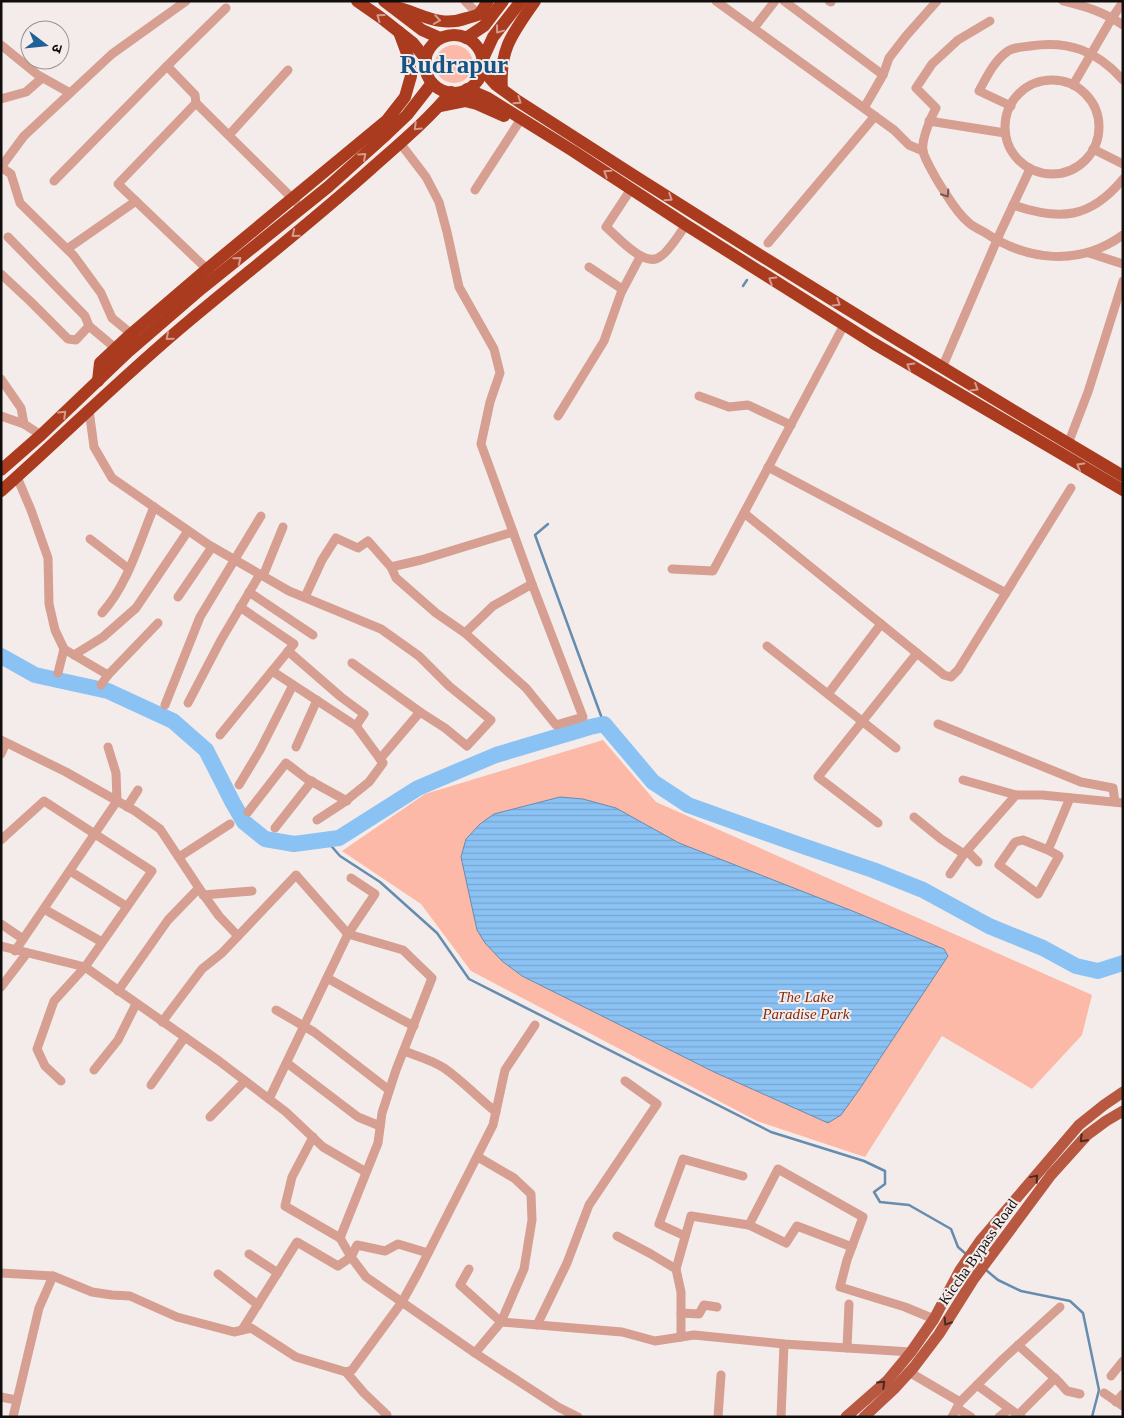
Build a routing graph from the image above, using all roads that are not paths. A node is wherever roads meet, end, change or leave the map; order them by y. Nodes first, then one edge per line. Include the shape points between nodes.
1 (186, 1) edge
2 (357, 1) edge
3 (466, 1) edge
4 (488, 1) edge
5 (502, 1) edge
6 (520, 1) edge
7 (716, 1) edge
8 (775, 1) edge
9 (784, 1) edge
10 (937, 1) edge
11 (1063, 1) edge
12 (533, 2) edge
13 (1123, 2) edge
14 (388, 4) edge
15 (226, 8) dead end
16 (478, 14) junction
17 (1112, 18) junction
18 (990, 21) dead end
19 (1123, 25) edge
20 (754, 28) junction
21 (399, 32) junction
22 (440, 38) junction
23 (466, 38) junction
24 (1, 45) edge
25 (1091, 53) junction
26 (426, 59) junction
27 (482, 65) junction
28 (167, 66) junction
29 (288, 70) dead end
30 (883, 76) junction
31 (42, 78) junction
32 (1123, 80) edge
33 (432, 83) junction
34 (1073, 85) junction
35 (467, 89) junction
36 (502, 90) junction
37 (451, 92) junction
38 (70, 93) junction
39 (1, 99) edge
40 (196, 103) junction
41 (440, 106) junction
42 (1011, 106) junction
43 (864, 108) junction
44 (875, 116) junction
45 (521, 119) junction
46 (929, 121) junction
47 (1005, 133) junction
48 (228, 135) junction
49 (400, 144) junction
50 (576, 146) junction
51 (1093, 149) junction
52 (923, 151) junction
53 (1123, 164) edge
54 (1030, 169) junction
55 (1123, 179) edge
56 (54, 181) dead end
57 (631, 189) junction
58 (476, 190) dead end
59 (292, 198) junction
60 (136, 201) junction
61 (1013, 205) junction
62 (302, 208) junction
63 (695, 215) junction
64 (686, 226) junction
65 (1123, 235) edge
66 (8, 237) dead end
67 (997, 241) junction
68 (768, 243) dead end
69 (67, 249) junction
70 (1088, 253) junction
71 (640, 257) junction
72 (1123, 264) edge
73 (589, 267) dead end
74 (211, 273) junction
75 (1, 274) edge
76 (1123, 281) edge
77 (622, 289) junction
78 (844, 325) junction
79 (89, 326) junction
80 (882, 331) junction
81 (136, 338) junction
82 (873, 343) junction
83 (120, 352) junction
84 (942, 368) junction
85 (1, 379) edge
86 (935, 381) junction
87 (698, 396) dead end
88 (89, 410) junction
89 (1, 416) edge
90 (558, 416) dead end
91 (24, 424) junction
92 (791, 425) junction
93 (41, 435) junction
94 (1068, 444) junction
95 (50, 446) junction
96 (768, 467) junction
97 (1, 470) edge
98 (1123, 476) edge
99 (17, 477) junction
100 (1071, 488) dead end
101 (1123, 490) edge
102 (1, 491) edge
103 (154, 507) junction
104 (744, 513) junction
105 (261, 516) dead end
106 (283, 527) dead end
107 (188, 530) junction
108 (513, 532) junction
109 (90, 539) dead end
110 (212, 547) junction
111 (234, 560) junction
112 (391, 567) junction
113 (129, 569) junction
114 (672, 569) dead end
115 (262, 575) junction
116 (532, 584) junction
117 (249, 592) junction
118 (1006, 594) junction
119 (305, 597) junction
120 (178, 598) dead end
121 (240, 607) junction
122 (102, 613) dead end
123 (158, 623) dead end
124 (881, 624) junction
125 (465, 633) junction
126 (313, 634) dead end
127 (767, 646) dead end
128 (64, 649) junction
129 (288, 651) junction
130 (917, 653) junction
131 (74, 655) junction
132 (352, 663) dead end
133 (272, 671) junction
134 (58, 672) dead end
135 (108, 676) junction
136 (101, 685) dead end
137 (293, 685) junction
138 (828, 694) junction
139 (317, 700) junction
140 (188, 703) dead end
141 (166, 705) dead end
142 (420, 712) junction
143 (863, 721) junction
144 (938, 724) dead end
145 (356, 726) junction
146 (220, 735) dead end
147 (3, 742) edge
148 (108, 747) dead end
149 (296, 747) dead end
150 (896, 748) dead end
151 (1, 754) edge
152 (380, 759) junction
153 (963, 780) dead end
154 (312, 781) junction
155 (239, 785) dead end
156 (138, 790) dead end
157 (1016, 795) junction
158 (1070, 798) junction
159 (347, 800) junction
160 (117, 801) junction
161 (1119, 803) edge
162 (127, 807) junction
163 (248, 812) dead end
164 (914, 818) dead end
165 (317, 820) dead end
166 (878, 823) dead end
167 (230, 824) dead end
168 (275, 828) dead end
169 (96, 833) junction
170 (1, 840) edge
171 (1048, 850) junction
172 (965, 853) junction
173 (179, 857) junction
174 (978, 862) dead end
175 (70, 871) junction
176 (950, 874) dead end
177 (351, 878) dead end
178 (201, 891) junction
179 (252, 891) dead end
180 (126, 906) junction
181 (44, 909) junction
182 (1, 924) edge
183 (348, 934) junction
184 (238, 936) junction
185 (23, 939) junction
186 (102, 942) junction
187 (1, 946) edge
188 (15, 951) junction
189 (26, 953) junction
190 (85, 967) junction
191 (327, 978) junction
192 (1, 987) edge
193 (118, 991) junction
194 (136, 1004) junction
195 (276, 1010) dead end
196 (162, 1022) junction
197 (535, 1025) dead end
198 (303, 1026) junction
199 (414, 1026) junction
200 (185, 1037) junction
201 (404, 1051) junction
202 (288, 1063) junction
203 (94, 1070) dead end
204 (61, 1081) dead end
205 (245, 1081) junction
206 (625, 1081) dead end
207 (151, 1085) dead end
208 (389, 1090) junction
209 (1123, 1092) edge
210 (269, 1099) junction
211 (1123, 1111) edge
212 (496, 1112) junction
213 (210, 1117) dead end
214 (380, 1126) junction
215 (313, 1137) junction
216 (478, 1157) junction
217 (366, 1172) junction
218 (744, 1176) dead end
219 (749, 1224) junction
220 (616, 1236) dead end
221 (685, 1236) junction
222 (340, 1238) junction
223 (852, 1247) junction
224 (428, 1253) junction
225 (248, 1254) dead end
226 (351, 1257) junction
227 (469, 1269) dead end
228 (676, 1269) junction
229 (1, 1273) edge
230 (278, 1273) junction
231 (218, 1274) dead end
232 (53, 1276) junction
233 (402, 1302) junction
234 (849, 1304) dead end
235 (258, 1305) junction
236 (717, 1307) dead end
237 (1060, 1307) dead end
238 (681, 1313) junction
239 (934, 1319) junction
240 (501, 1322) junction
241 (537, 1325) junction
242 (242, 1330) junction
243 (681, 1337) junction
244 (784, 1344) junction
245 (1018, 1345) junction
246 (847, 1348) junction
247 (911, 1352) junction
248 (475, 1353) junction
249 (1123, 1361) edge
250 (346, 1372) junction
251 (909, 1372) junction
252 (720, 1376) dead end
253 (1111, 1376) dead end
254 (1055, 1378) junction
255 (977, 1385) junction
256 (1080, 1394) dead end
257 (1104, 1394) dead end
258 (1123, 1394) edge
259 (1, 1397) edge
260 (16, 1400) junction
261 (1120, 1404) edge
262 (958, 1405) junction
263 (1009, 1409) junction
264 (871, 1410) edge
265 (387, 1415) dead end
266 (1019, 1416) edge
267 (13, 1417) edge
268 (578, 1417) edge
269 (718, 1417) edge
270 (781, 1417) edge
271 (846, 1417) edge
272 (952, 1417) edge
273 (971, 1417) edge
274 (999, 1417) edge

1 - 38 street via 112,54
21 -> 2 highway
3 - 16 street
4 - 16 highway
5 - 23 highway via 484,26
6 -> 27 highway via 494,38
7 - 20 street
8 - 20 street
9 - 30 street
10 - 30 street via 889,58
11 - 17 street via 1090,7
12 - 36 highway via 506,48 501,74
13 - 17 street
14 -> 16 highway via 443,22
14 - 22 highway via 422,30
15 - 28 street
17 - 19 street
17 - 25 street
18 - 46 street via 958,40 932,64 916,88 936,108
20 - 43 street
21 - 26 highway
21 - 59 highway via 409,59 411,76 405,98 387,120
22 - 23 highway via 455,35
22 - 26 highway via 430,47
23 - 27 highway via 478,49
24 - 31 street
25 - 32 street
25 - 34 street
25 - 42 street via 1071,46 1046,44 1010,50 992,65 979,91
26 - 33 highway via 427,75
27 - 35 highway via 480,76
27 - 36 highway
28 - 40 street via 195,95
28 - 56 street
29 - 48 street
30 - 43 street
31 - 38 street
31 - 39 street via 26,92
33 - 37 highway
62 -> 33 highway via 387,134
34 - 42 street via 1058,81 1042,82 1026,88
34 - 51 street via 1094,106 1098,135
35 - 37 highway
35 - 45 highway
36 -> 50 highway
37 - 41 highway
38 - 69 street via 24,136 1,167 11,174 20,202
40 - 48 street
40 - 60 street via 118,184
41 - 45 highway via 465,101 509,118
41 -> 49 highway
42 - 47 street
43 - 44 street
44 - 52 street via 909,145
44 - 68 street
45 - 50 highway
45 - 58 street
46 - 47 street
46 - 52 street
47 - 54 street via 1008,146 1017,159
48 - 59 street
49 -> 88 highway via 187,322
49 - 108 street via 426,178 439,202 459,287 494,349 500,373 481,444
57 -> 50 highway
50 -> 63 highway
51 - 53 street
51 - 54 street via 1073,170 1044,174
52 -> 67 street via 952,204 967,221
54 - 61 street
55 - 61 street via 1097,204 1073,214 1051,215
57 - 64 highway
57 - 71 street via 606,227
59 - 62 street
59 - 74 highway
60 - 69 street
60 - 74 street
61 - 67 street
74 -> 62 highway
63 - 64 highway
63 -> 80 highway
64 - 71 street via 661,257 652,260
78 -> 64 highway
65 - 70 street
66 - 79 street via 85,316
67 - 70 street via 1028,254 1058,257
67 - 84 street
69 - 81 street via 101,293 112,318
70 - 72 street
71 - 77 street
73 - 77 street
74 - 81 highway
75 - 79 street via 68,339 76,340
76 - 94 street
77 - 90 street via 604,341
78 - 82 highway
78 - 92 street
79 - 83 street
80 - 82 highway
80 - 84 highway
81 - 83 highway
86 -> 82 highway
93 -> 83 highway via 98,380
84 - 86 highway
84 -> 94 highway
85 - 91 street via 21,408
101 -> 86 highway
87 - 92 street via 729,407 748,406
88 - 95 highway
88 - 103 street via 94,447 112,478
89 - 91 street
91 - 93 street
92 - 96 street
93 - 95 highway
93 - 97 highway
94 - 98 highway
95 - 99 highway
96 - 104 street
96 - 118 street
99 - 102 highway
99 - 128 street via 48,558 49,604 54,630
100 - 118 street
103 - 107 street
103 - 113 street
104 - 114 street via 712,571
104 - 124 street
105 - 111 street
106 - 115 street
107 - 110 street
107 - 131 street via 136,608 103,637
108 - 112 street
108 - 116 street
109 - 113 street
110 - 111 street
110 - 120 street
111 - 115 street
111 - 141 street via 200,617
112 - 119 street via 368,541 358,548 336,538
112 - 125 street via 396,578
113 - 122 street via 113,600
115 - 117 street
115 - 119 street
116 - 125 street via 493,606
116 - 125 street via 583,717 556,725 526,688
117 - 121 street
117 - 126 street
118 - 130 street via 952,677 944,675
119 - 142 street via 381,629 419,656 491,720 467,746
121 - 129 street via 294,644
121 - 140 street
123 - 135 street
124 - 130 street
124 - 138 street
127 - 138 street
128 - 131 street
128 - 134 street
129 - 133 street
129 - 145 street via 364,714
130 - 143 street
131 - 135 street
132 - 142 street
133 - 137 street
133 - 146 street
135 - 136 street
137 - 139 street
137 - 155 street
138 - 143 street
139 - 145 street
139 - 149 street
142 - 152 street
143 - 150 street
143 - 166 street via 818,777
144 - 161 street via 1081,782 1113,788
145 - 152 street
147 - 151 street
147 - 160 street
148 - 160 street via 116,773
152 - 159 street via 383,763 369,782
153 - 157 street
154 - 159 street
154 - 163 street via 286,763
154 - 168 street
156 - 162 street
157 - 158 street
157 - 172 street
158 - 161 street
158 - 171 street
159 - 165 street
160 - 162 street
160 - 169 street
162 - 173 street via 160,829
164 - 172 street
167 - 173 street
169 - 170 street via 44,801
169 - 175 street
169 - 180 street via 152,871
171 - 171 street via 1023,840 1015,842 999,865 1038,894 1059,856
172 - 174 street
172 - 176 street
173 - 178 street
175 - 180 street
175 - 181 street
177 - 183 street via 375,894
178 - 179 street
178 - 184 street
178 - 193 street via 168,920
180 - 186 street
181 - 185 street
181 - 186 street
182 - 185 street
183 - 184 street via 296,875
183 - 191 street
183 - 199 street via 403,950 432,978
184 - 196 street via 202,969
185 - 188 street
186 - 190 street
187 - 188 street
188 - 189 street
189 - 190 street
189 - 192 street
190 - 193 street
190 - 204 street via 54,1001 37,1049 45,1066
191 - 198 street
191 - 199 street
193 - 194 street
194 - 196 street
194 - 203 street via 118,1040
195 - 198 street
196 - 200 street
197 - 212 street via 504,1070
198 - 202 street
198 - 208 street
199 - 201 street
200 - 205 street
200 - 207 street
201 - 208 street
201 - 212 street via 442,1067
202 - 210 street
202 - 214 street via 358,1117
205 - 210 street
205 - 213 street
206 - 241 street via 657,1104 589,1204 567,1263
208 - 214 street
239 -> 209 main road via 980,1241 1080,1125
210 - 215 street
211 -> 251 main road, Kiccha Bypass Road via 1087,1135 1051,1175
212 - 216 street
214 - 217 street via 378,1143
215 - 217 street via 323,1147
215 - 222 street via 292,1177 285,1206
216 - 224 street
216 - 240 street via 514,1178 531,1194 532,1220 524,1269
217 - 222 street
218 - 221 street via 683,1159 659,1224
219 - 221 street via 691,1216
219 - 223 street via 786,1243 797,1226
219 - 223 street via 778,1169 863,1217
220 - 228 street
221 - 228 street
222 - 226 street
223 - 239 street via 840,1287
224 - 226 street via 398,1244 384,1251 357,1245
224 - 233 street
225 - 230 street
226 - 230 street via 338,1266 297,1242
226 - 233 street via 366,1277
227 - 240 street via 460,1285
228 - 238 street
229 - 232 street
230 - 235 street
231 - 235 street
232 - 242 street via 92,1292 130,1296 176,1317 234,1332
232 - 260 street via 39,1308
233 - 248 street
233 - 250 street via 352,1370
234 - 246 street
235 - 242 street
236 - 238 street via 704,1305 699,1314
237 - 245 street
238 - 243 street
239 - 247 main road
240 - 241 street
240 - 248 street
241 - 243 street via 622,1332 655,1341
242 - 250 street via 251,1328 296,1357
243 - 244 street via 694,1335
244 - 246 street
244 - 270 street
245 - 254 street
245 - 255 street
246 - 247 street
264 -> 247 main road via 886,1381
248 - 268 street
249 - 253 street
250 - 265 street
251 - 262 street
251 - 264 main road, Kiccha Bypass Road
252 - 269 street
254 - 256 street via 1067,1390
254 - 266 street
255 - 262 street
255 - 263 street
257 - 261 street
258 - 261 street
259 - 260 street
260 - 267 street
262 - 272 street
262 - 273 street
263 - 266 street
263 - 274 street
264 - 271 main road

